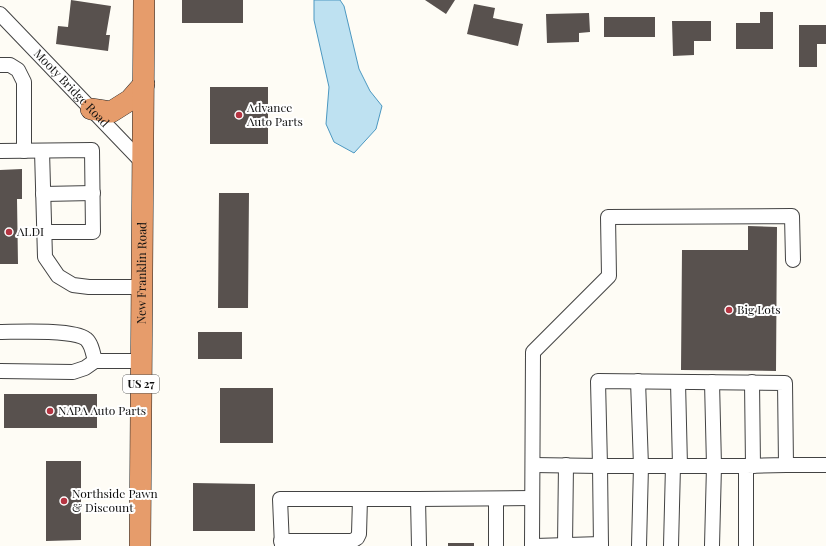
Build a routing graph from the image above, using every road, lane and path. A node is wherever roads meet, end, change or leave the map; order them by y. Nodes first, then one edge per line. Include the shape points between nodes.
1 (144, 0) edge
2 (0, 14) edge
3 (0, 65) edge
4 (144, 84) junction
5 (91, 109) junction
6 (0, 151) edge
7 (24, 151) junction
8 (42, 151) junction
9 (143, 163) junction
10 (93, 193) junction
11 (43, 194) junction
12 (44, 232) junction
13 (793, 260) dead end
14 (142, 287) junction
15 (0, 332) edge
16 (142, 361) junction
17 (95, 362) junction
18 (0, 371) edge
19 (638, 381) junction
20 (678, 382) junction
21 (712, 382) junction
22 (752, 382) junction
23 (533, 465) junction
24 (566, 465) junction
25 (786, 465) junction
26 (826, 465) edge
27 (600, 466) junction
28 (641, 466) junction
29 (676, 466) junction
30 (714, 466) junction
31 (750, 466) junction
32 (496, 498) junction
33 (532, 498) junction
34 (360, 499) junction
35 (418, 500) junction
36 (282, 543) edge
37 (565, 545) edge
38 (601, 545) edge
39 (140, 546) edge
40 (419, 546) edge
41 (496, 546) edge
42 (534, 546) edge
43 (639, 546) edge
44 (671, 546) edge
45 (712, 546) edge
46 (746, 546) edge

1 - 4 highway, New Franklin Road / US 27
2 - 5 street, Mooty Bridge Road
3 - 7 street via 10,65 18,70 24,82
4 - 5 highway via 130,100 111,112
4 - 9 highway, New Franklin Road / US 27
5 - 9 street, Mooty Bridge Road
6 - 7 street
7 - 8 street
8 - 10 street via 92,150
8 - 11 street
9 - 14 highway, New Franklin Road / US 27
10 - 11 street
10 - 12 street via 93,232
11 - 12 street
12 - 14 street via 45,257 58,276 73,285
13 - 23 street via 792,216 608,217 609,276 533,352
14 - 16 highway, New Franklin Road / US 27
15 - 17 street via 58,332 79,336 89,342
16 - 17 street
16 - 39 highway, New Franklin Road / US 27
17 - 18 street via 73,372
19 - 20 street
19 - 27 street via 598,381
19 - 28 street
20 - 21 street
20 - 29 street
21 - 22 street
21 - 30 street
22 - 25 street via 785,383
22 - 31 street
23 - 24 street
23 - 33 street
24 - 27 street
24 - 37 street
25 - 26 street
25 - 31 street
27 - 28 street
27 - 38 street
28 - 29 street
28 - 43 street
29 - 30 street
29 - 44 street
30 - 31 street
30 - 45 street
31 - 46 street
32 - 33 street
32 - 35 street
32 - 41 street
33 - 42 street
34 - 35 street
34 - 36 street via 357,538
34 - 36 street via 280,499
35 - 40 street
37 - 38 street
37 - 42 street

